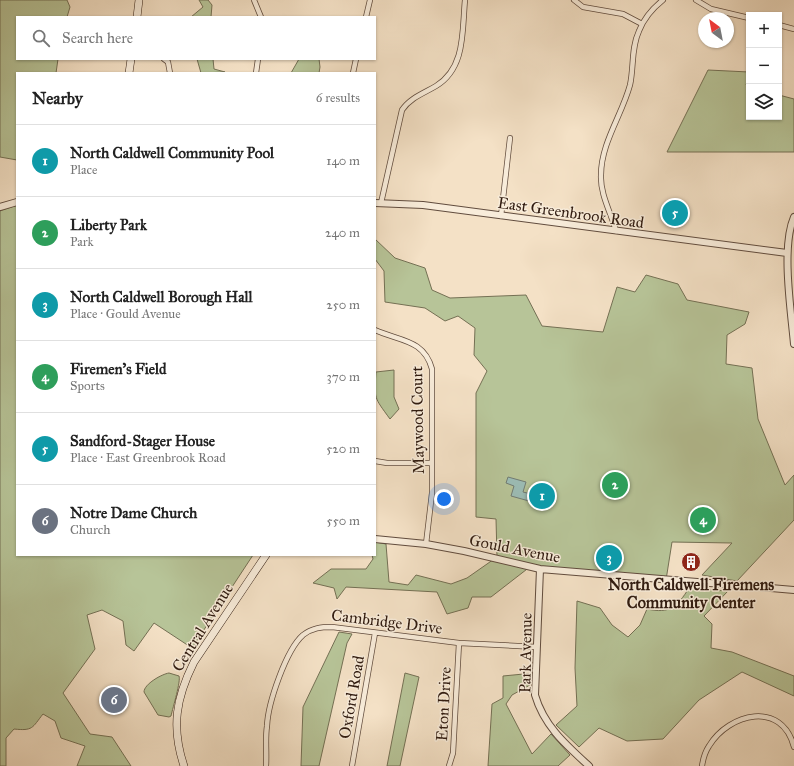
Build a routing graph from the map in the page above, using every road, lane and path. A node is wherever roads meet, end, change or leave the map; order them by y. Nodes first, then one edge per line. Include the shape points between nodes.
1 (139, 0) edge
2 (254, 0) edge
3 (370, 0) edge
4 (464, 0) edge
5 (574, 0) edge
6 (663, 0) edge
7 (696, 0) edge
8 (137, 16) edge
9 (261, 16) edge
10 (366, 16) edge
11 (746, 17) edge
12 (642, 24) junction
13 (782, 26) edge
14 (794, 29) edge
15 (131, 60) edge
16 (165, 60) edge
17 (258, 60) edge
18 (356, 60) edge
19 (129, 72) edge
20 (170, 72) edge
21 (256, 72) edge
22 (353, 72) edge
23 (510, 138) dead end
24 (16, 202) edge
25 (378, 203) edge
26 (0, 207) edge
27 (501, 216) junction
28 (794, 218) edge
29 (616, 231) junction
30 (787, 253) junction
31 (376, 330) edge
32 (794, 344) edge
33 (376, 461) edge
34 (430, 463) junction
35 (376, 539) edge
36 (426, 544) junction
37 (265, 556) edge
38 (540, 570) junction
39 (794, 590) edge
40 (375, 633) junction
41 (459, 643) junction
42 (537, 647) junction
43 (794, 747) edge
44 (184, 766) edge
45 (266, 766) edge
46 (352, 766) edge
47 (449, 766) edge
48 (589, 766) edge
49 (702, 766) edge

1 - 8 main road
2 - 9 street
3 - 10 street
4 - 25 street via 458,61 451,75 412,100 402,110
5 - 12 street via 583,7 623,14
6 - 12 street
7 - 11 street via 711,9
12 - 29 street via 635,41 630,84 601,166 602,189
13 - 14 street
15 - 19 main road
16 - 20 street
17 - 21 street
18 - 22 street
23 - 27 street
24 - 26 street
25 - 27 street, East Greenbrook Road via 423,205
27 - 29 street, East Greenbrook Road
28 - 30 street via 788,236
29 - 30 street, East Greenbrook Road
30 - 32 street
31 - 34 street, Maywood Court via 420,347 430,359
33 - 34 street
34 - 36 street, Maywood Court via 432,493
35 - 36 street, Gould Avenue
36 - 38 street, Gould Avenue
37 - 44 main road, Central Avenue via 184,681 179,698 176,734
38 - 39 street, Gould Avenue
38 - 42 street, Park Avenue
40 - 41 street, Cambridge Drive
40 - 45 street, Cambridge Drive via 323,627 313,629 298,640 283,668 270,708
40 - 46 street, Oxford Road
41 - 42 street, Cambridge Drive
41 - 47 street, Eton Drive via 453,753
42 - 48 street, Park Avenue via 535,695 541,712 555,734
43 - 49 street via 789,734 778,722 763,716 750,716 731,724 716,736 705,753

